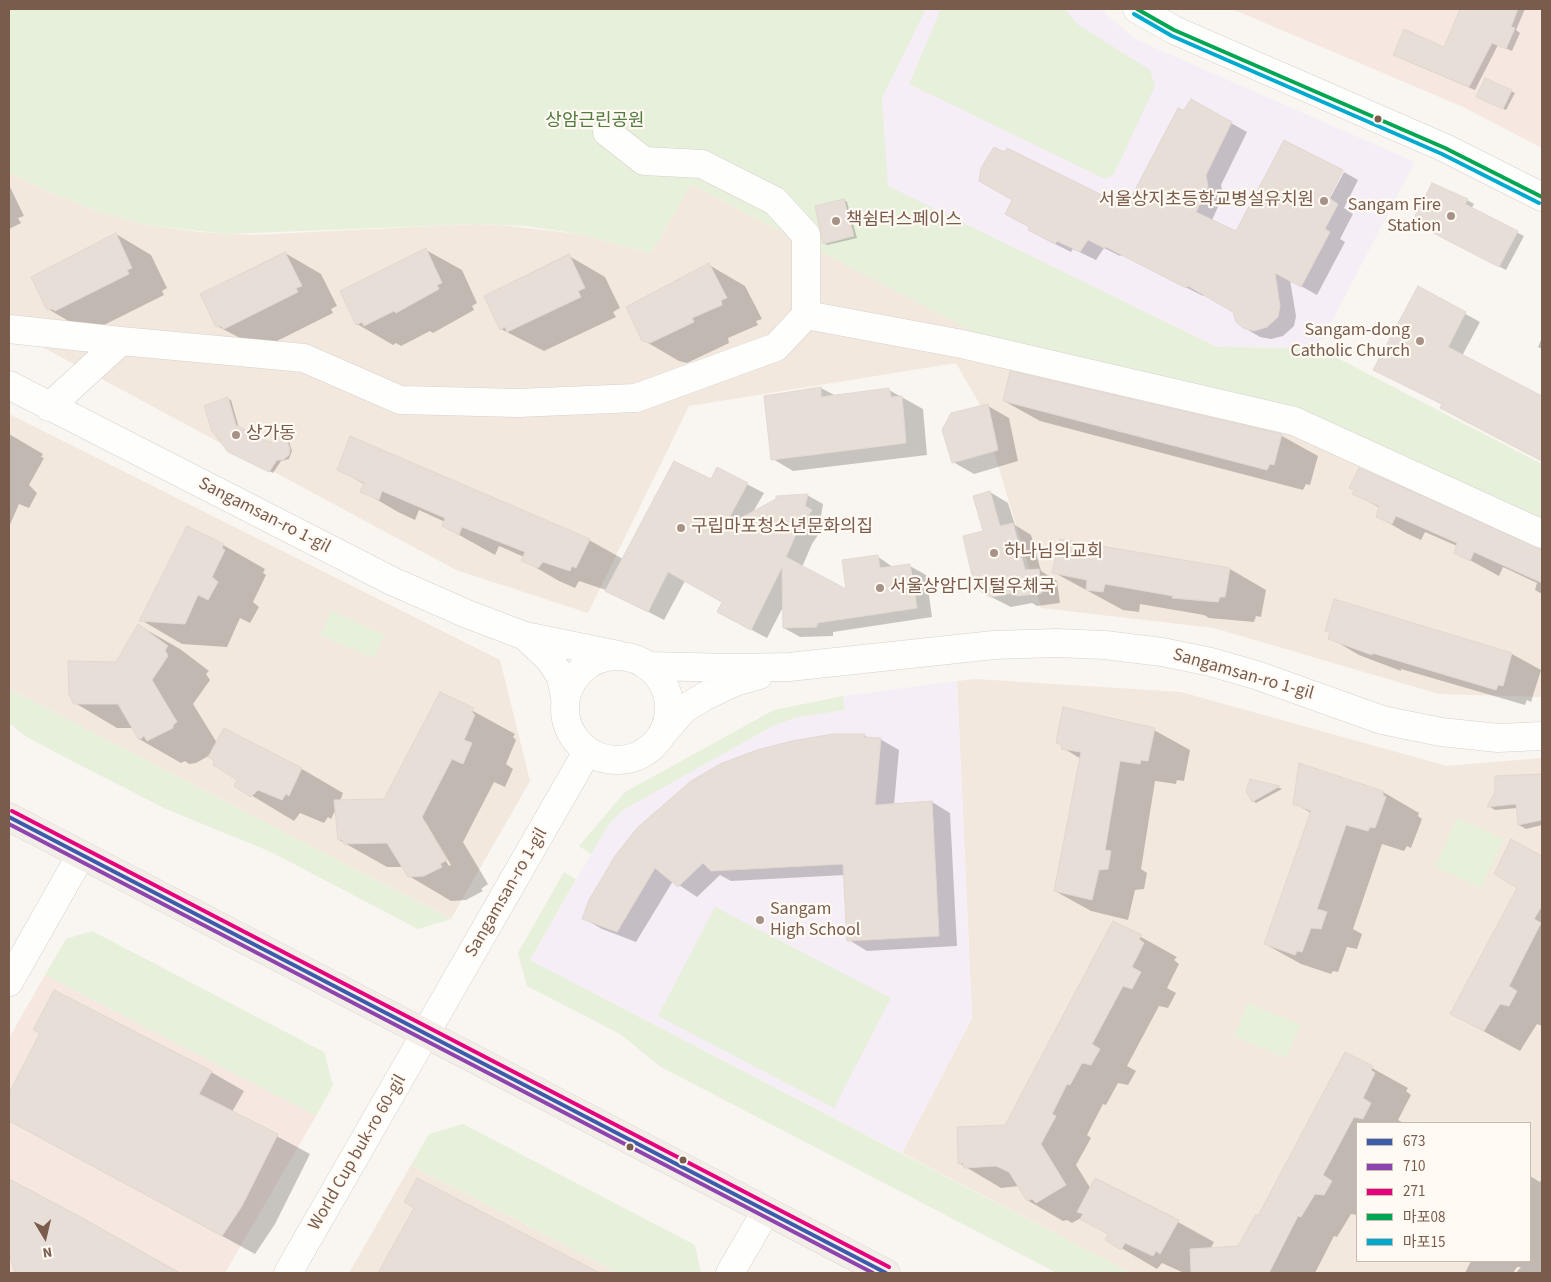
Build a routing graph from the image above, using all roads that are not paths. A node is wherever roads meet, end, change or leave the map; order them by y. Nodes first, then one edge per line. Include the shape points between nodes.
1 (1137, 9) edge
2 (607, 132) dead end
3 (1542, 197) edge
4 (806, 316) junction
5 (9, 330) edge
6 (121, 341) junction
7 (9, 385) edge
8 (49, 407) junction
9 (1542, 534) edge
10 (525, 636) junction
11 (618, 655) junction
12 (648, 666) junction
13 (789, 667) junction
14 (565, 697) junction
15 (664, 732) junction
16 (1542, 736) edge
17 (587, 752) junction
18 (9, 816) edge
19 (81, 855) junction
20 (9, 982) edge
21 (427, 1034) junction
22 (766, 1211) junction
23 (288, 1273) edge
24 (730, 1273) edge
25 (886, 1273) edge

1 - 3 street via 1174,30 1445,148
2 - 4 street via 644,161 702,164 776,202 806,235
4 - 6 street via 776,347 636,398 518,403 400,400 304,358
4 - 9 street via 962,344 1294,421
5 - 6 street
6 - 8 street
7 - 8 street, Sangamsan-ro 1-gil
8 - 10 street, Sangamsan-ro 1-gil via 392,581
10 - 11 street
10 - 14 street via 550,660 561,677
11 - 12 street via 632,657
11 - 14 street via 596,660 580,670
12 - 13 street
12 - 15 street via 659,676 668,693 670,711
13 - 15 street via 735,682 705,696 684,709
13 - 16 street, Sangamsan-ro 1-gil via 994,645 1105,645 1211,662 1382,720 1433,731 1498,738
14 - 17 street via 564,715 573,738
15 - 17 street via 651,748 636,757 617,761
17 - 21 street, Sangamsan-ro 1-gil
18 - 19 main road
19 - 20 street
19 - 21 main road
21 - 22 main road
21 - 23 street, World Cup buk-ro 60-gil
22 - 24 street
22 - 25 main road

